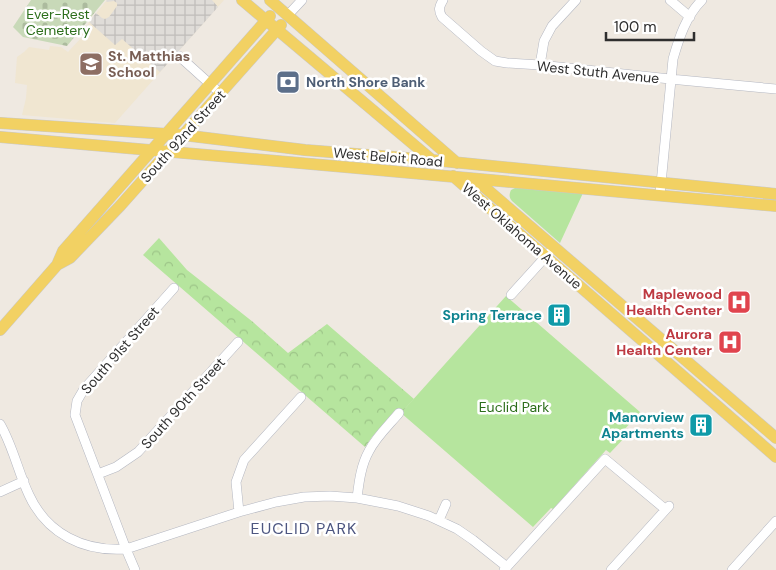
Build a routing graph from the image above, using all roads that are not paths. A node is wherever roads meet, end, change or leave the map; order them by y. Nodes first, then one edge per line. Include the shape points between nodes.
1 (242, 0) edge
2 (302, 0) edge
3 (443, 0) edge
4 (576, 0) edge
5 (670, 0) edge
6 (702, 0) edge
7 (277, 2) edge
8 (288, 16) junction
9 (690, 16) junction
10 (266, 20) junction
11 (277, 29) junction
12 (179, 56) dead end
13 (540, 65) junction
14 (670, 79) junction
15 (210, 85) junction
16 (776, 89) edge
17 (220, 93) junction
18 (0, 123) edge
19 (399, 132) junction
20 (166, 134) junction
21 (183, 135) junction
22 (0, 137) edge
23 (126, 148) junction
24 (152, 150) junction
25 (169, 151) junction
26 (400, 158) junction
27 (432, 160) junction
28 (455, 162) junction
29 (135, 169) junction
30 (454, 177) junction
31 (476, 179) junction
32 (661, 182) junction
33 (517, 183) junction
34 (660, 194) junction
35 (776, 194) edge
36 (776, 206) edge
37 (515, 214) junction
38 (554, 247) junction
39 (545, 257) junction
40 (57, 265) junction
41 (174, 288) dead end
42 (511, 296) dead end
43 (0, 330) edge
44 (238, 342) dead end
45 (301, 397) dead end
46 (399, 413) dead end
47 (0, 424) edge
48 (776, 438) edge
49 (776, 457) edge
50 (98, 474) junction
51 (24, 481) junction
52 (0, 492) edge
53 (357, 498) junction
54 (446, 504) dead end
55 (239, 512) junction
56 (438, 520) junction
57 (776, 521) edge
58 (126, 549) junction
59 (505, 568) edge
60 (134, 570) edge
61 (611, 570) edge
62 (732, 570) edge

1 - 10 main road, West Oklahoma Avenue
2 - 8 street, South 92nd Street
3 - 13 street, West Stuth Avenue via 439,11 442,17 481,52 495,61
4 - 13 street via 552,26 544,41
5 - 9 street
6 - 9 street
7 - 8 main road, West Oklahoma Avenue
7 - 10 main road, South 92nd Street
8 - 11 main road, South 92nd Street
8 - 28 main road, West Oklahoma Avenue
9 - 14 street via 678,38
10 - 11 main road, West Oklahoma Avenue
10 - 15 main road, South 92nd Street
11 - 17 main road, South 92nd Street
11 - 19 main road, West Oklahoma Avenue
12 - 15 street
13 - 14 street, West Stuth Avenue
14 - 16 street, West Stuth Avenue
14 - 32 street
15 - 17 street
15 - 20 main road, South 92nd Street
17 - 21 main road, South 92nd Street
18 - 20 main road, West Beloit Road
19 - 26 main road via 408,145
19 - 27 main road, West Oklahoma Avenue
20 - 21 main road, West Beloit Road
20 - 24 main road, South 92nd Street
21 - 25 main road, South 92nd Street
21 - 26 main road, West Beloit Road
22 - 23 main road, West Beloit Road
23 - 24 main road, West Beloit Road
23 - 29 main road via 134,154
24 - 25 main road, West Beloit Road
24 - 29 main road, South 92nd Street
25 - 30 main road, West Beloit Road
25 - 40 main road, South 92nd Street via 70,258
26 - 27 main road, West Beloit Road
27 - 28 main road, West Beloit Road
27 - 30 main road, West Oklahoma Avenue
28 - 31 main road, West Oklahoma Avenue
28 - 32 main road, West Beloit Road
29 - 40 main road, South 92nd Street via 63,252
30 - 31 main road, West Beloit Road
30 - 39 main road, West Oklahoma Avenue
31 - 33 main road, West Beloit Road
31 - 37 main road, West Oklahoma Avenue
32 - 34 street
32 - 35 main road, West Beloit Road
33 - 34 main road, West Beloit Road
33 - 37 main road via 509,187 506,195
34 - 36 main road, West Beloit Road
37 - 38 main road, West Oklahoma Avenue
38 - 39 street
38 - 48 main road, West Oklahoma Avenue
39 - 42 street
39 - 49 main road, West Oklahoma Avenue
40 - 43 main road, South 92nd Street
41 - 50 street, South 91st Street via 84,389 77,401 75,415
44 - 50 street, South 90th Street via 138,452 116,467
45 - 55 street via 244,460 236,482
46 - 53 street via 369,450
47 - 51 street
50 - 58 street
51 - 52 street
51 - 58 street via 36,507 61,534 90,546
53 - 55 street via 304,497
53 - 56 street via 398,506
54 - 56 street
55 - 58 street
56 - 59 street via 473,540
57 - 62 street
58 - 60 street
59 - 61 street via 607,459 667,507

